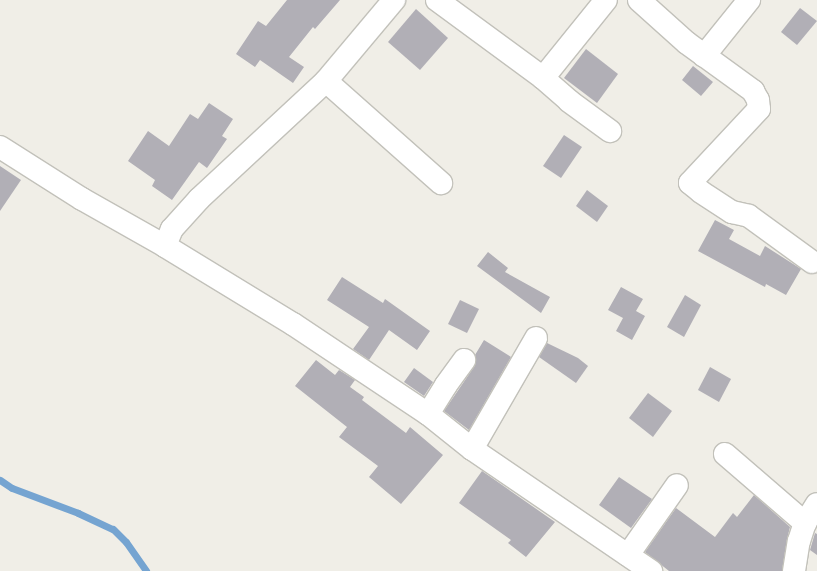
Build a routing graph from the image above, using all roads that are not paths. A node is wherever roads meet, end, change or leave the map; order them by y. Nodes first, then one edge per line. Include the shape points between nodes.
1 (394, 0) edge
2 (437, 0) edge
3 (606, 0) edge
4 (639, 0) edge
5 (749, 0) edge
6 (704, 56) junction
7 (543, 78) junction
8 (326, 80) junction
9 (610, 131) dead end
10 (0, 147) edge
11 (441, 182) dead end
12 (165, 246) junction
13 (815, 260) edge
14 (536, 338) dead end
15 (464, 360) dead end
16 (428, 414) junction
17 (472, 449) junction
18 (725, 454) dead end
19 (677, 485) dead end
20 (817, 504) edge
21 (805, 523) junction
22 (628, 555) junction
23 (651, 571) edge
24 (794, 571) edge

1 - 8 street
2 - 7 street
3 - 7 street
4 - 6 street
5 - 6 street
6 - 13 street via 752,91 758,100 759,109 690,182 726,209 749,216
7 - 9 street
8 - 11 street
8 - 12 street via 199,199 172,229
10 - 12 street via 82,199
12 - 16 street via 292,324
14 - 17 street
15 - 16 street
16 - 17 street
17 - 22 street
18 - 21 street
19 - 22 street
20 - 21 street
21 - 24 street via 798,541
22 - 23 street

